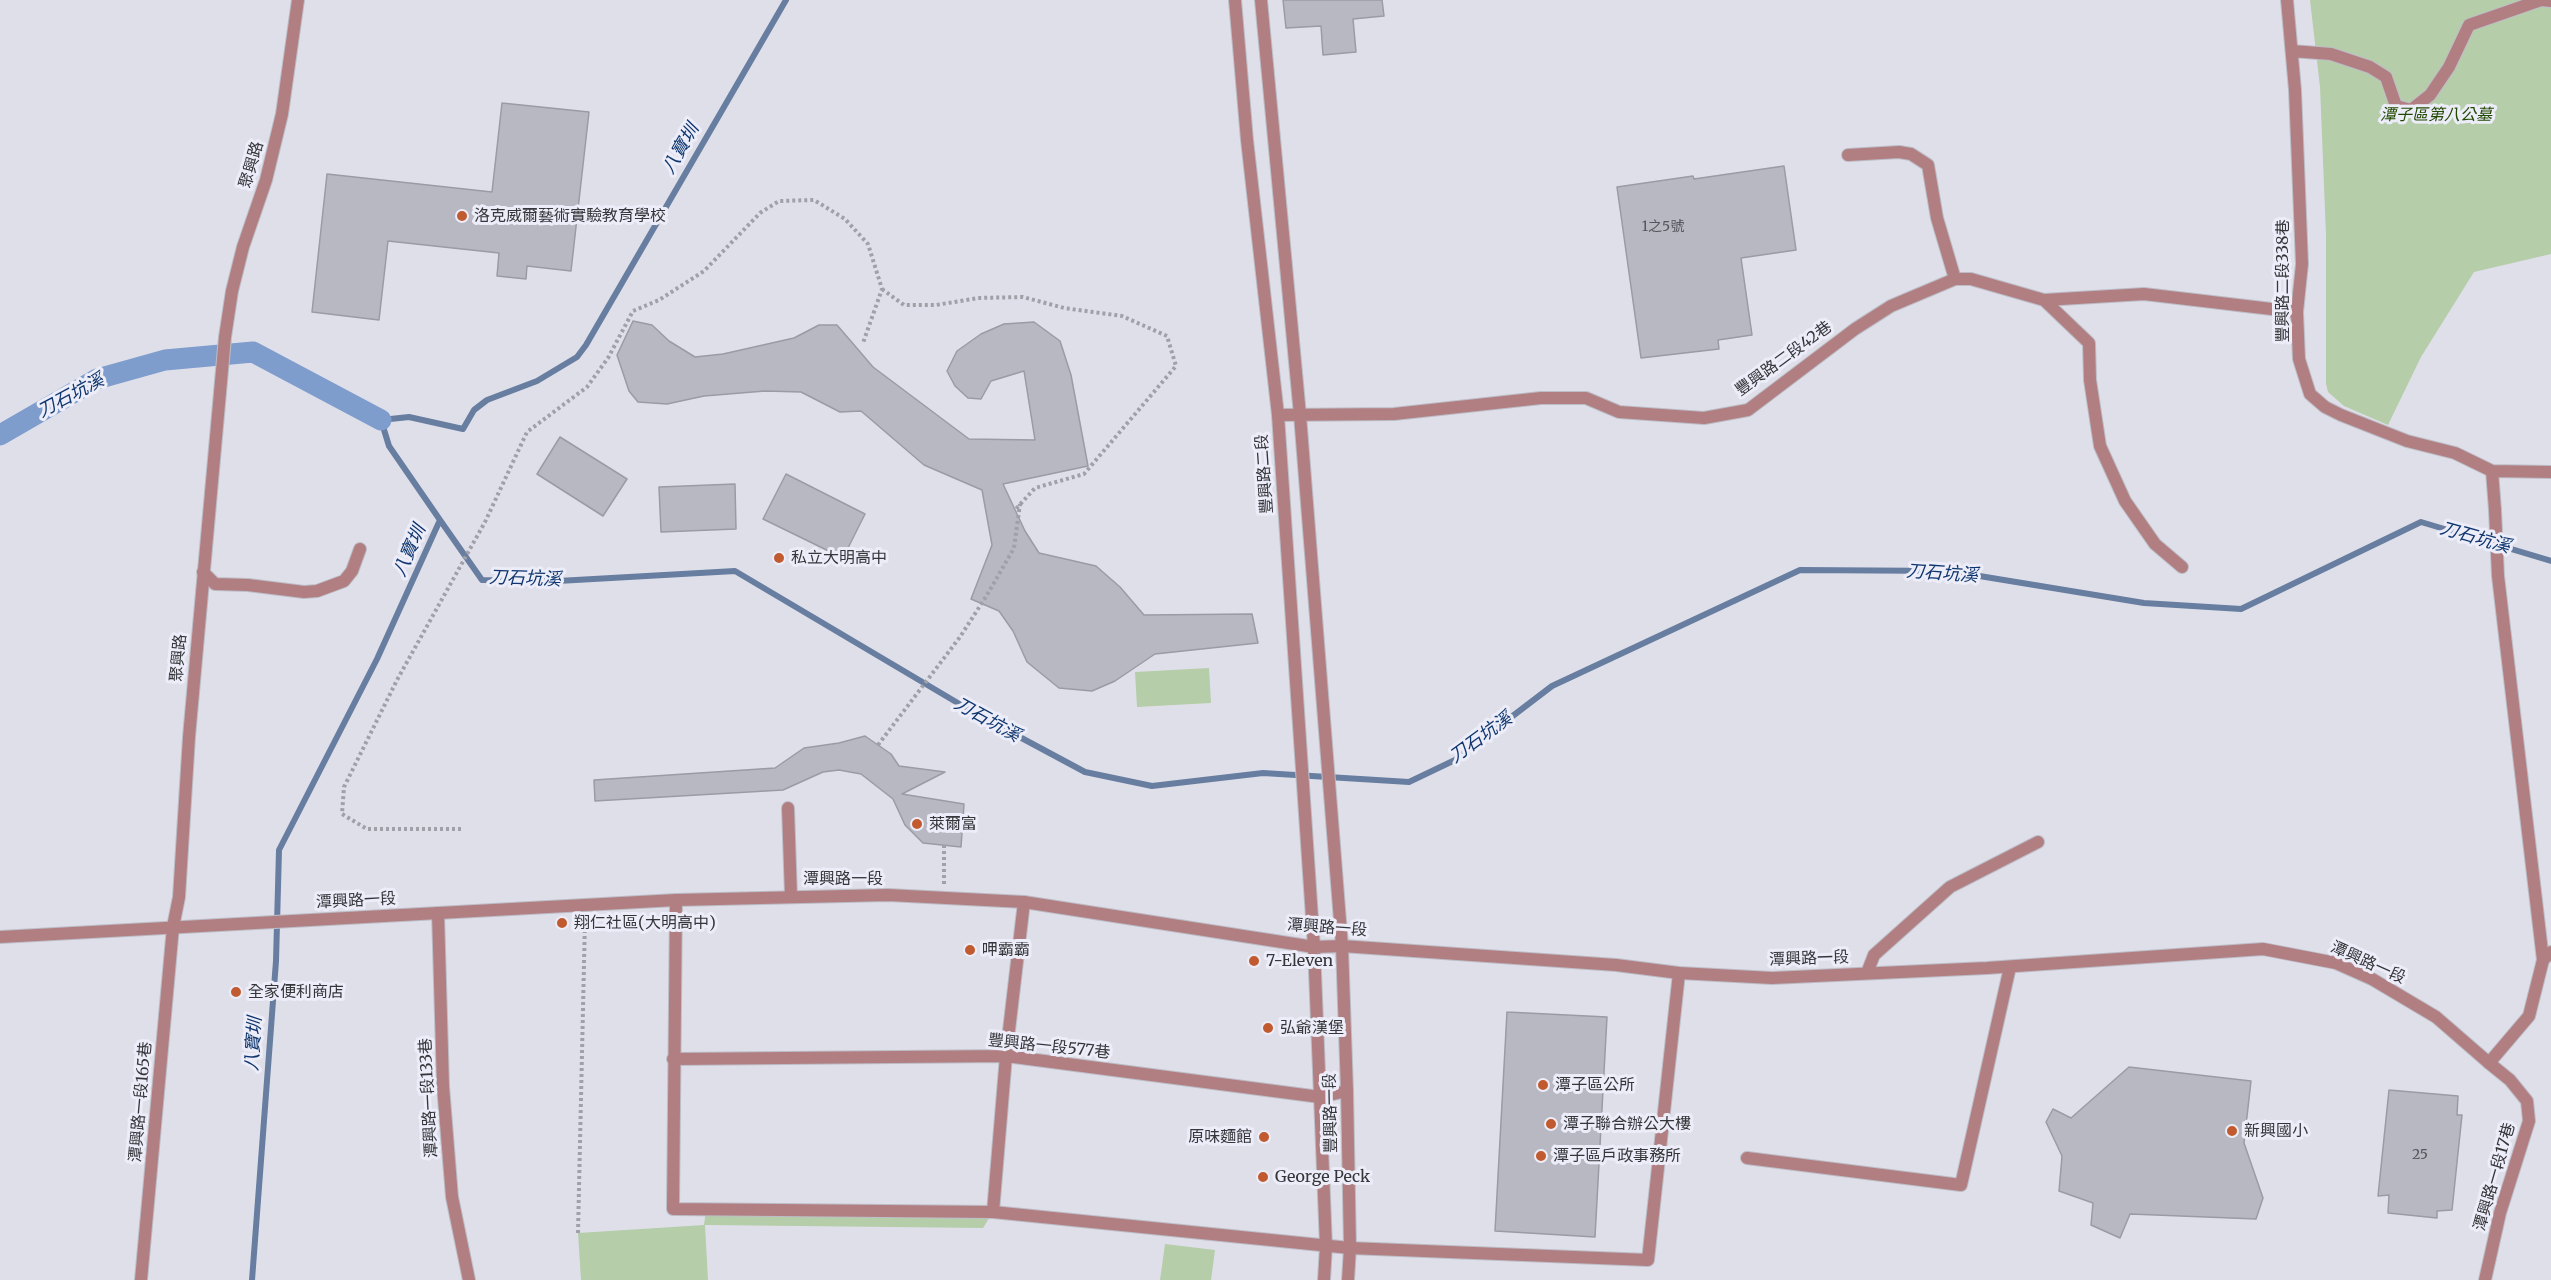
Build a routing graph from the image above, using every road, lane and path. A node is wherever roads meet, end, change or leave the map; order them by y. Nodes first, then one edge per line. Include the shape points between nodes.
1 (298, 0) edge
2 (1235, 0) edge
3 (1261, 0) edge
4 (2288, 0) edge
5 (2551, 1) edge
6 (2292, 51) junction
7 (1848, 155) dead end
8 (1955, 279) junction
9 (882, 289) junction
10 (2044, 300) junction
11 (2296, 312) junction
12 (863, 343) dead end
13 (1278, 415) junction
14 (1300, 415) junction
15 (2492, 471) junction
16 (2551, 472) edge
17 (1020, 504) junction
18 (1015, 510) dead end
19 (360, 549) dead end
20 (2182, 567) dead end
21 (203, 572) junction
22 (878, 745) dead end
23 (788, 808) dead end
24 (461, 829) dead end
25 (2038, 842) dead end
26 (944, 845) dead end
27 (791, 896) junction
28 (945, 898) junction
29 (676, 900) junction
30 (1024, 902) junction
31 (584, 905) junction
32 (438, 913) junction
33 (173, 927) junction
34 (0, 937) edge
35 (1342, 946) junction
36 (1314, 947) junction
37 (2547, 956) edge
38 (2010, 967) junction
39 (1679, 973) junction
40 (1867, 973) junction
41 (1006, 1056) junction
42 (673, 1059) junction
43 (2489, 1063) junction
44 (1347, 1090) junction
45 (1320, 1097) junction
46 (1747, 1158) dead end
47 (993, 1212) junction
48 (578, 1233) dead end
49 (1326, 1246) junction
50 (1350, 1248) junction
51 (141, 1280) edge
52 (470, 1280) edge
53 (1324, 1280) edge
54 (1348, 1280) edge
55 (2485, 1280) edge

1 - 21 street, 聚興路 via 282,114 232,291
2 - 13 street, 豐興路二段 via 1246,140
3 - 14 street
4 - 6 street, 豐興路二段338巷
5 - 6 street via 2541,0 2469,25 2430,95 2411,110 2396,106 2386,77 2370,67 2331,54
6 - 11 street, 豐興路二段338巷 via 2302,264
7 - 8 street via 1899,152 1911,154 1928,165 1937,218
8 - 10 street via 1971,279
8 - 14 street, 豐興路二段42巷 via 1891,306 1748,410 1704,418 1619,412 1586,398 1541,398 1394,414
9 - 12 path
9 - 17 path via 904,305 1023,297 1064,308 1122,316 1167,336 1176,366 1084,474 1035,488
9 - 24 path via 868,244 845,219 814,200 779,201 760,213 704,270 659,300 633,311 587,387 527,432 485,522 397,680 344,787 342,814 367,829
10 - 11 street via 2145,294
10 - 20 street via 2089,343 2100,446 2125,501 2155,544
11 - 15 street, 豐興路二段338巷 via 2299,359 2310,394 2325,407 2407,441 2456,453
13 - 14 street, 豐興路二段42巷
13 - 36 street, 豐興路二段
14 - 35 street
15 - 16 street
15 - 37 street via 2498,576
17 - 18 path
17 - 22 path via 1014,548 987,595
19 - 21 street via 344,581 317,591 214,584
21 - 33 street, 聚興路 via 180,840 179,897
23 - 27 street
25 - 40 street via 1950,887 1874,955
26 - 28 path
27 - 28 street, 潭興路一段
27 - 29 street, 潭興路一段
28 - 30 street, 潭興路一段
29 - 31 street, 潭興路一段
29 - 42 street
30 - 36 street, 潭興路一段
30 - 41 street
31 - 32 street, 潭興路一段
31 - 48 path
32 - 33 street, 潭興路一段
32 - 52 street, 潭興路一段133巷 via 443,1086 452,1197
33 - 34 street, 潭興路一段
33 - 51 street, 潭興路一段165巷
35 - 36 street, 潭興路一段
35 - 39 street, 潭興路一段
35 - 44 street, 豐興路一段
36 - 45 street, 豐興路一段
37 - 43 street via 2529,1016
38 - 40 street, 潭興路一段
38 - 43 street, 潭興路一段 via 2264,949 2296,954 2336,963 2404,997 2436,1017
38 - 46 street via 1961,1185
39 - 40 street, 潭興路一段 via 1772,978
39 - 50 street via 1648,1260
41 - 42 street, 豐興路一段577巷
41 - 45 street, 豐興路一段577巷
41 - 47 street
42 - 47 street via 674,1209
43 - 55 street, 潭興路一段17巷 via 2527,1101 2529,1122 2500,1213
44 - 45 street, 豐興路一段577巷
44 - 50 street, 豐興路一段
45 - 49 street, 豐興路一段
47 - 49 street
49 - 50 street
49 - 53 street, 豐興路一段
50 - 54 street, 豐興路一段

